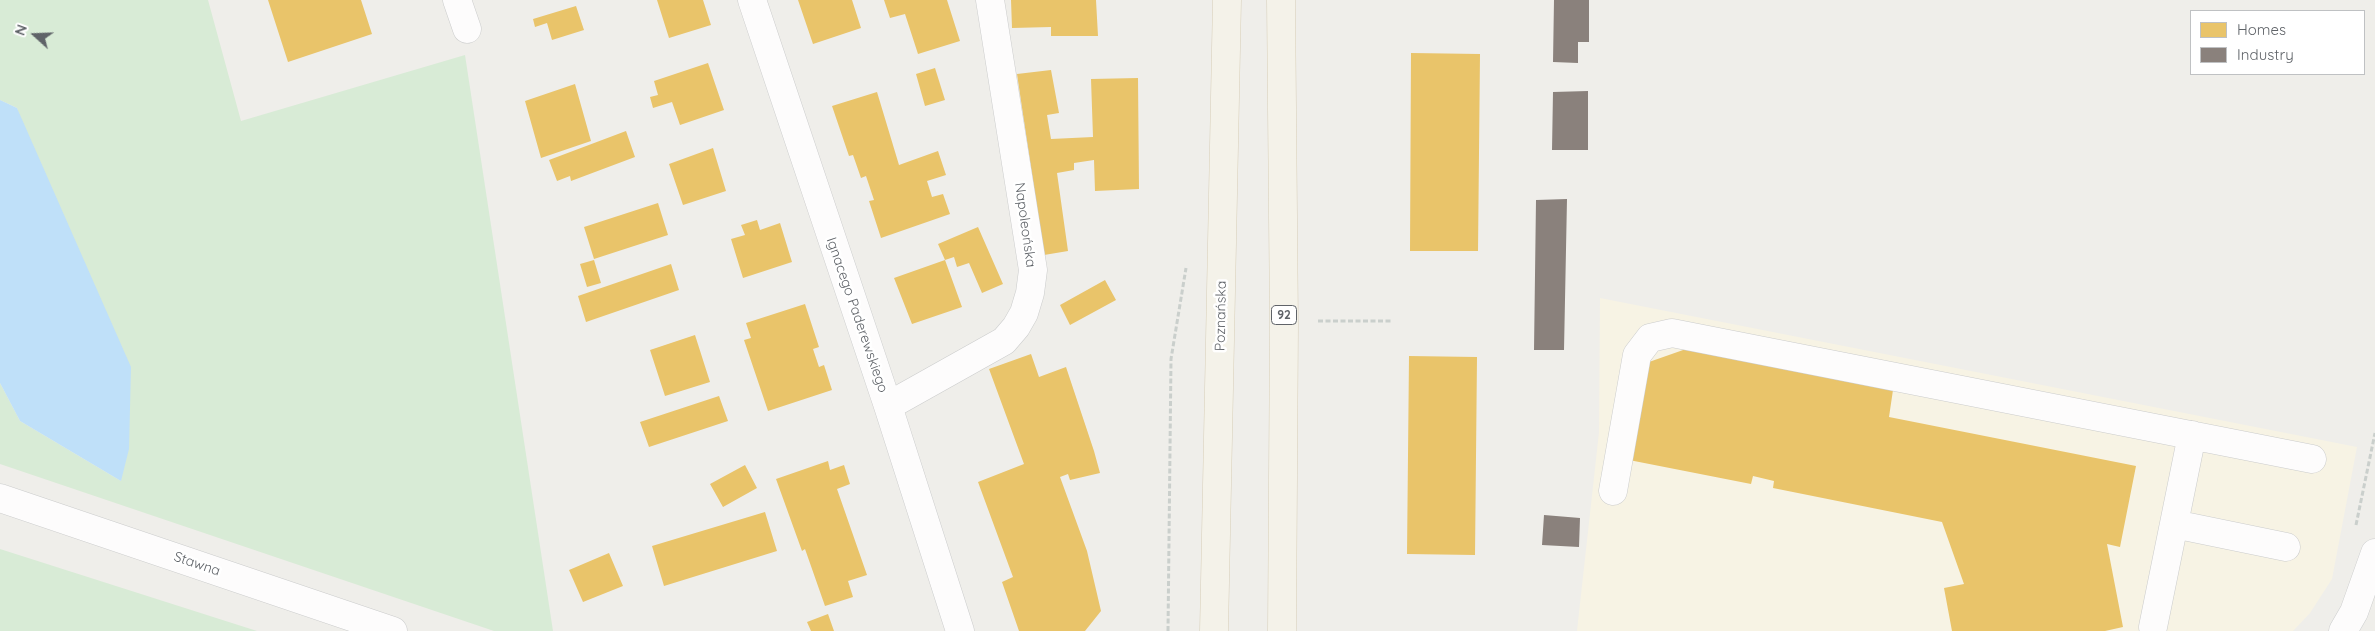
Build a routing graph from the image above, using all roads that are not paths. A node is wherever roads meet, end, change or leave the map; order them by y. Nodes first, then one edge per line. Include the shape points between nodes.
1 (457, 0) edge
2 (752, 0) edge
3 (990, 0) edge
4 (1227, 0) edge
5 (1282, 0) edge
6 (466, 29) dead end
7 (888, 406) junction
8 (2192, 435) junction
9 (2312, 459) dead end
10 (1613, 492) dead end
11 (0, 498) edge
12 (2174, 524) junction
13 (2286, 547) dead end
14 (2375, 553) edge
15 (2153, 627) dead end
16 (394, 631) edge
17 (960, 631) edge
18 (1214, 631) edge
19 (1282, 631) edge
20 (2343, 631) edge

1 - 6 street
2 - 7 street, Ignacego Paderewskiego
3 - 7 street, Napoleońska via 1032,270 1030,293 1016,328 1004,341
4 - 18 main road, Poznańska
5 - 19 main road, 92
7 - 17 street, Ignacego Paderewskiego
8 - 9 street
8 - 10 street via 1672,332 1650,338 1637,355
8 - 12 street
11 - 16 street, Stawna
12 - 13 street
12 - 15 street
14 - 20 street via 2354,612

